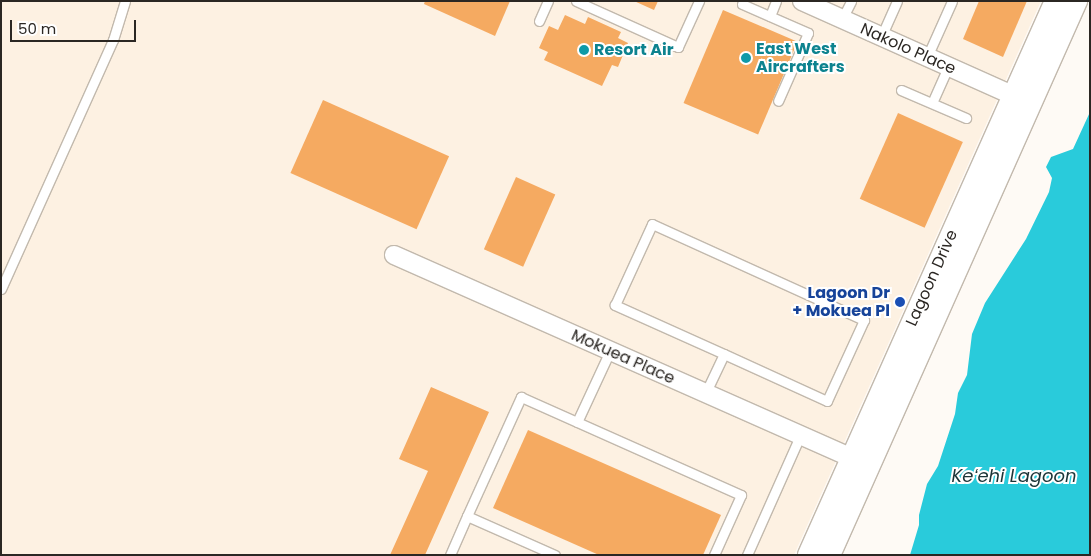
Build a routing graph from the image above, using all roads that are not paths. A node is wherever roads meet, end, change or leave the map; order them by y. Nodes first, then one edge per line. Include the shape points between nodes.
1 (125, 1) edge
2 (548, 1) edge
3 (576, 1) edge
4 (699, 1) edge
5 (776, 1) edge
6 (802, 1) edge
7 (851, 1) edge
8 (897, 1) edge
9 (952, 1) edge
10 (1056, 1) edge
11 (1076, 1) edge
12 (742, 4) dead end
13 (770, 16) junction
14 (842, 19) junction
15 (539, 21) dead end
16 (882, 37) junction
17 (927, 57) junction
18 (948, 67) junction
19 (901, 90) dead end
20 (1022, 100) junction
21 (778, 101) dead end
22 (932, 103) junction
23 (966, 118) dead end
24 (394, 255) dead end
25 (1, 289) edge
26 (610, 351) junction
27 (724, 354) junction
28 (706, 394) junction
29 (577, 422) junction
30 (800, 436) junction
31 (860, 462) junction
32 (467, 516) junction
33 (450, 555) edge
34 (555, 555) edge
35 (714, 555) edge
36 (747, 555) edge
37 (809, 555) edge
38 (829, 555) edge

1 - 25 lane via 113,40
2 - 15 lane
3 - 4 lane via 678,46
5 - 13 lane
6 - 14 street, Nakolo Place
7 - 14 lane
8 - 16 lane
9 - 17 lane
10 - 20 street, Lagoon Drive
11 - 20 street, Lagoon Drive
12 - 13 lane
13 - 21 lane via 808,33
14 - 16 street, Nakolo Place
16 - 17 street, Nakolo Place
17 - 18 street, Nakolo Place
18 - 20 street, Nakolo Place
18 - 22 lane
19 - 22 lane
20 - 31 street, Lagoon Drive
22 - 23 lane
24 - 26 street, Mokuea Place
26 - 28 street, Mokuea Place
26 - 29 lane
27 - 27 lane via 615,305 652,224 864,320 827,401
27 - 28 lane
28 - 30 street, Mokuea Place
29 - 32 lane via 521,397
29 - 35 lane via 741,495
30 - 31 street, Mokuea Place
30 - 36 lane
31 - 37 street, Lagoon Drive
31 - 38 street, Lagoon Drive
32 - 33 lane
32 - 34 lane

